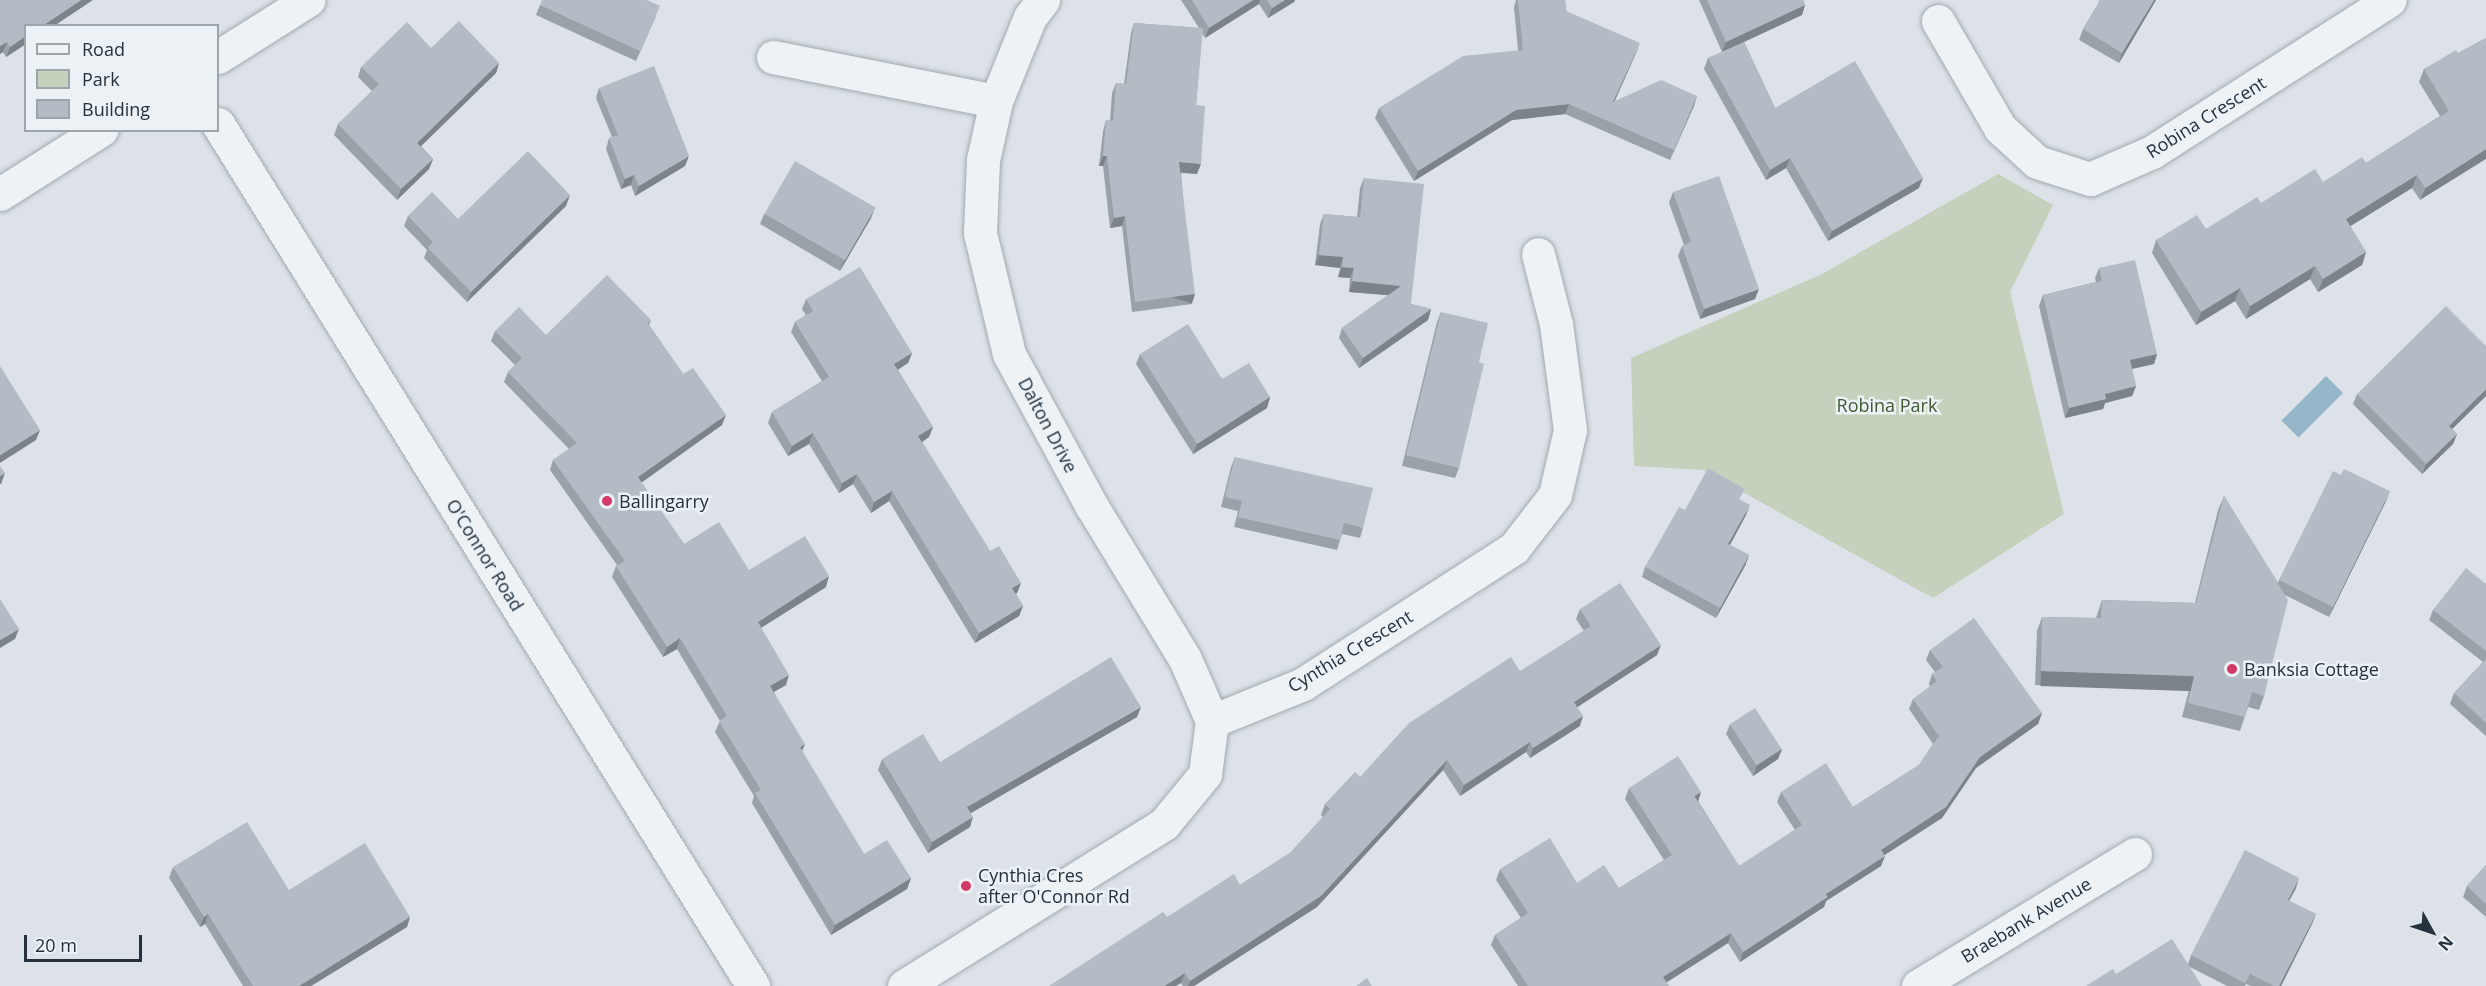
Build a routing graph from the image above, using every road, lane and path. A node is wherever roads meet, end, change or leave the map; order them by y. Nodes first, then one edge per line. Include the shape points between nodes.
1 (308, 0) edge
2 (1043, 0) edge
3 (2390, 0) edge
4 (1938, 21) dead end
5 (219, 56) edge
6 (774, 57) dead end
7 (996, 101) junction
8 (219, 126) edge
9 (98, 132) edge
10 (0, 194) edge
11 (1538, 254) dead end
12 (1212, 721) junction
13 (2135, 854) dead end
14 (753, 986) edge
15 (904, 986) edge
16 (1918, 986) edge

1 - 5 street
2 - 7 street, Dalton Drive via 1030,17
3 - 4 street, Robina Crescent via 2152,152 2090,179 2037,162 2000,128
6 - 7 street
7 - 12 street, Dalton Drive via 983,160 980,233 1009,354 1091,505 1185,659
8 - 14 street, O'Connor Road
9 - 10 street
11 - 12 street, Cynthia Crescent via 1556,324 1570,430 1555,495 1514,548 1303,684
12 - 15 street via 1204,774 1164,824
13 - 16 street, Braebank Avenue

